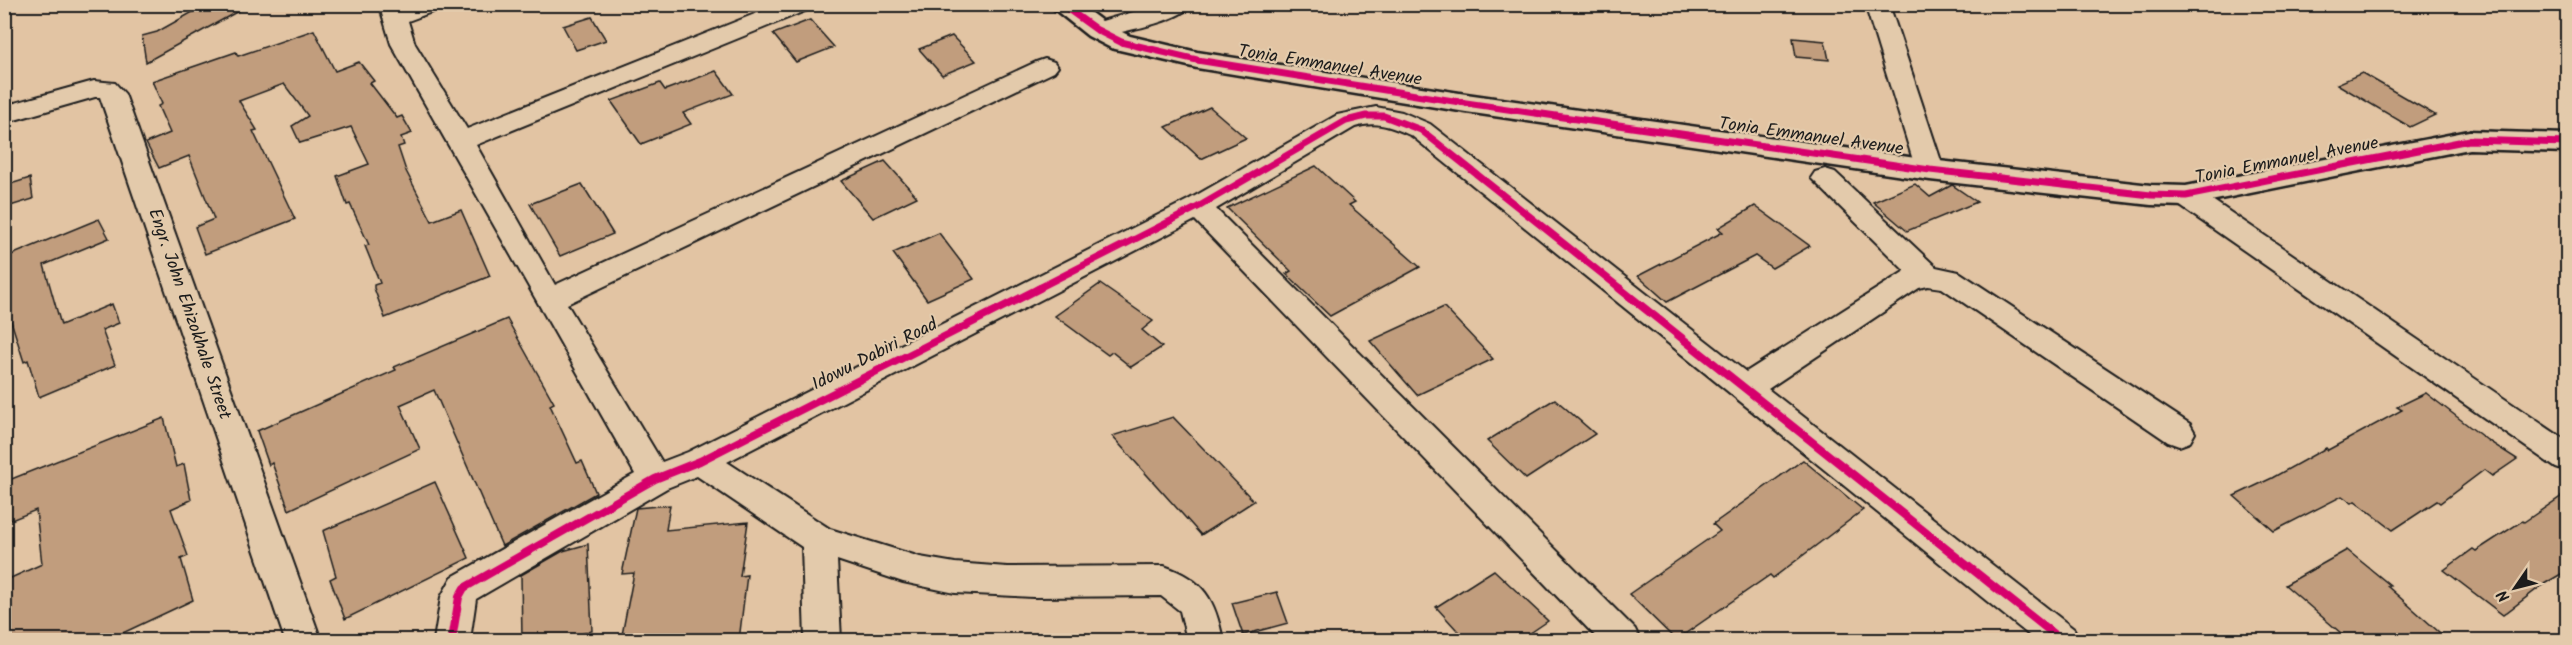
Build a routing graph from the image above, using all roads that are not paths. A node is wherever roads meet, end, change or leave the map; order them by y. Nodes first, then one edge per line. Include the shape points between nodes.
1 (432, 4) edge
2 (802, 4) edge
3 (1061, 4) edge
4 (1180, 4) edge
5 (1877, 4) edge
6 (393, 11) edge
7 (1097, 30) junction
8 (1045, 67) dead end
9 (4, 115) edge
10 (460, 141) junction
11 (2568, 143) edge
12 (1930, 170) junction
13 (1825, 178) dead end
14 (2186, 196) junction
15 (1198, 207) junction
16 (1928, 276) junction
17 (549, 300) junction
18 (1744, 389) junction
19 (2179, 433) dead end
20 (2568, 459) edge
21 (700, 461) junction
22 (655, 479) junction
23 (819, 540) junction
24 (303, 640) edge
25 (452, 640) edge
26 (823, 640) edge
27 (1205, 640) edge
28 (1622, 640) edge
29 (2061, 640) edge

1 - 6 street
2 - 10 street
3 - 7 street, Tonia Emmanuel Avenue
4 - 7 street via 1163,13
5 - 12 street
6 - 10 street via 404,44
7 - 12 street, Tonia Emmanuel Avenue via 1121,42 1197,60
8 - 17 street
9 - 24 street, Engr. John Ehizokhale Street via 94,89 106,89 112,94
10 - 17 street
11 - 14 street, Tonia Emmanuel Avenue via 2469,140
12 - 14 street, Tonia Emmanuel Avenue
13 - 16 street
14 - 20 street
15 - 18 street, Idowu Dabiri Road via 1346,122 1362,115 1382,115 1421,130
15 - 21 street, Idowu Dabiri Road
15 - 28 street
16 - 18 street via 1910,279
16 - 19 street via 1949,279
17 - 22 street
18 - 29 street, Idowu Dabiri Road
21 - 22 street, Idowu Dabiri Road
21 - 23 street
22 - 25 street, Idowu Dabiri Road via 464,588
23 - 26 street
23 - 27 street via 904,568 955,578 1164,581 1184,589 1195,601

